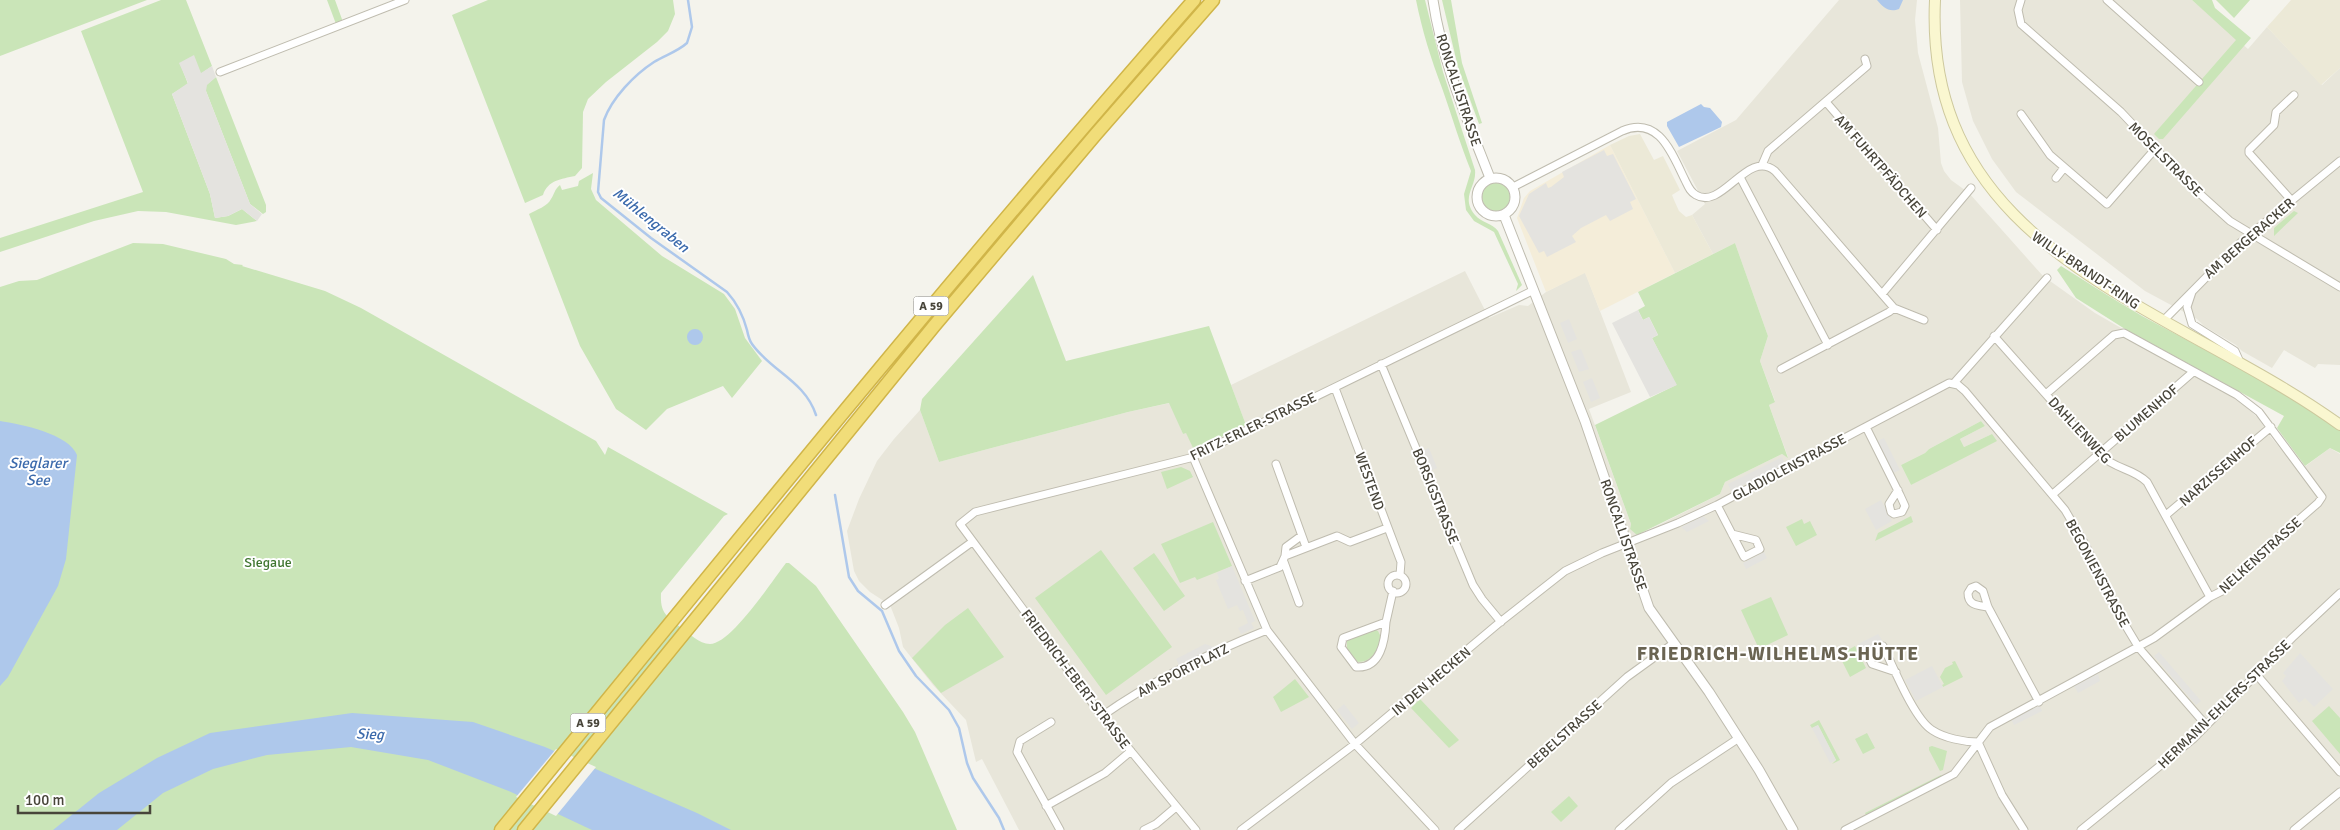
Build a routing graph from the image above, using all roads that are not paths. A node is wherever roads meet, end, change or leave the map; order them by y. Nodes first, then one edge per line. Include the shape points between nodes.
1 (405, 0) edge
2 (1194, 0) edge
3 (1213, 0) edge
4 (1433, 0) edge
5 (1935, 0) edge
6 (2107, 0) edge
7 (2020, 3) edge
8 (1865, 59) dead end
9 (220, 72) dead end
10 (2199, 82) dead end
11 (2294, 95) dead end
12 (1826, 102) junction
13 (2021, 114) dead end
14 (2156, 148) junction
15 (2340, 161) edge
16 (1762, 164) junction
17 (2064, 168) junction
18 (1490, 178) junction
19 (1740, 178) junction
20 (2056, 178) dead end
21 (1513, 187) junction
22 (1971, 188) dead end
23 (2292, 201) junction
24 (1504, 215) junction
25 (1937, 230) junction
26 (2253, 234) junction
27 (2047, 278) dead end
28 (2194, 287) junction
29 (2340, 287) edge
30 (1534, 290) junction
31 (1882, 294) junction
32 (1894, 308) junction
33 (1924, 320) dead end
34 (2163, 321) junction
35 (1994, 336) junction
36 (1828, 345) junction
37 (2239, 360) junction
38 (1381, 364) junction
39 (1781, 370) dead end
40 (2193, 372) junction
41 (1950, 384) junction
42 (1335, 388) junction
43 (2046, 394) junction
44 (2340, 425) edge
45 (1866, 427) junction
46 (2271, 427) junction
47 (2099, 454) junction
48 (1193, 457) junction
49 (1276, 464) dead end
50 (1898, 490) dead end
51 (2053, 494) junction
52 (1717, 505) junction
53 (2166, 515) junction
54 (960, 524) joint
55 (1388, 528) junction
56 (1732, 534) dead end
57 (1301, 536) junction
58 (972, 542) junction
59 (1627, 544) junction
60 (1306, 547) junction
61 (1284, 559) junction
62 (1400, 575) junction
63 (1245, 581) junction
64 (1393, 591) junction
65 (2340, 593) edge
66 (2210, 597) junction
67 (1299, 603) dead end
68 (885, 605) dead end
69 (1988, 607) dead end
70 (1386, 622) junction
71 (1501, 622) junction
72 (1267, 630) junction
73 (1674, 643) junction
74 (2139, 648) junction
75 (1896, 672) dead end
76 (2256, 674) junction
77 (2039, 702) junction
78 (1102, 716) junction
79 (1051, 722) dead end
80 (2206, 725) junction
81 (1739, 738) junction
82 (1978, 742) junction
83 (1356, 744) junction
84 (1131, 751) junction
85 (2340, 772) edge
86 (2340, 792) edge
87 (1046, 806) junction
88 (1176, 807) junction
89 (501, 830) edge
90 (524, 830) edge
91 (1060, 830) edge
92 (1144, 830) edge
93 (1196, 830) edge
94 (1241, 830) edge
95 (1435, 830) edge
96 (1458, 830) edge
97 (1619, 830) edge
98 (1793, 830) edge
99 (1845, 830) edge
100 (2024, 830) edge
101 (2081, 830) edge
102 (2294, 830) edge

1 - 9 street
2 - 89 highway, A 59 via 1006,216
3 - 90 highway, A 59 via 934,326
4 - 18 street, RONCALLISTRASSE via 1452,74
5 - 34 main road, WILLY-BRANDT-RING via 1936,52 1946,102 1963,144 1983,178 2014,217 2037,238 2098,282
6 - 10 street
7 - 14 street, MOSELSTRASSE via 2018,15 2021,24 2092,85
8 - 12 street, AM FUHRTPFÄDCHEN via 1867,66
11 - 23 street via 2276,112 2274,125 2249,150
12 - 16 street, AM FUHRTPFÄDCHEN via 1768,150
12 - 25 street, AM FUHRTPFÄDCHEN
13 - 17 street via 2044,148
14 - 17 street via 2107,204
14 - 26 street, MOSELSTRASSE via 2218,210
15 - 23 street, AM BERGERACKER
16 - 19 street
16 - 31 street via 1775,171
17 - 20 street
18 - 21 street via 1503,179
18 - 24 street via 1478,188 1478,204 1489,215
19 - 21 street via 1708,197 1699,197 1690,190 1662,137 1649,129 1634,127
19 - 36 street
21 - 24 street via 1515,200
22 - 25 street, AM FUHRTPFÄDCHEN
23 - 26 street, AM BERGERACKER
24 - 30 street, RONCALLISTRASSE
25 - 31 street, AM FUHRTPFÄDCHEN
26 - 28 street, AM BERGERACKER
26 - 29 street, MOSELSTRASSE
27 - 35 street, GLADIOLENSTRASSE
28 - 34 street, AM BERGERACKER
28 - 37 street, WILLY-BRANDT-RING via 2187,307 2192,324 2235,351
30 - 38 street, FRITZ-ERLER-STRASSE
30 - 59 street, RONCALLISTRASSE
31 - 32 street
32 - 33 street
32 - 36 street
34 - 37 main road, WILLY-BRANDT-RING
35 - 41 street, GLADIOLENSTRASSE
35 - 43 street, DAHLIENWEG
36 - 39 street
37 - 44 main road, WILLY-BRANDT-RING
38 - 42 street, FRITZ-ERLER-STRASSE
38 - 71 street, BORSIGSTRASSE via 1473,585
40 - 43 street, NELKENSTRASSE via 2120,333
40 - 46 street, NELKENSTRASSE via 2246,401
40 - 47 street, BLUMENHOF
41 - 45 street, GLADIOLENSTRASSE
41 - 51 street, BEGONIENSTRASSE via 1966,391
42 - 48 street, FRITZ-ERLER-STRASSE
42 - 55 street, WESTEND
43 - 47 street, DAHLIENWEG
45 - 50 street
45 - 52 street, GLADIOLENSTRASSE
46 - 53 street, NARZISSENHOF
46 - 66 street, NELKENSTRASSE via 2322,497 2222,591
47 - 51 street, BLUMENHOF
47 - 53 street, DAHLIENWEG via 2117,468 2141,477
48 - 54 street, FRITZ-ERLER-STRASSE via 975,512
48 - 63 street
49 - 57 street
51 - 74 street, BEGONIENSTRASSE via 2077,529
52 - 56 street
52 - 59 street, GLADIOLENSTRASSE
53 - 66 street, DAHLIENWEG
54 - 58 street, FRIEDRICH-EBERT-STRASSE
55 - 60 street via 1350,542 1337,536
55 - 62 street, WESTEND via 1401,562
57 - 60 street
57 - 61 street via 1286,547
58 - 68 street
58 - 78 street, FRIEDRICH-EBERT-STRASSE
59 - 71 street, IN DEN HECKEN via 1565,571
59 - 73 street, RONCALLISTRASSE via 1649,608
60 - 61 street
61 - 63 street via 1280,567
61 - 67 street
62 - 64 street via 1390,580
62 - 64 street via 1406,585 1401,591
63 - 72 street
64 - 70 street
65 - 76 street, HERMANN-EHLERS-STRASSE
66 - 74 street, NELKENSTRASSE
69 - 77 street
70 - 70 street via 1343,638 1341,647 1356,667 1368,665 1379,655
71 - 83 street, IN DEN HECKEN
72 - 78 street, AM SPORTPLATZ via 1203,657
72 - 83 street
73 - 81 street, RONCALLISTRASSE
73 - 96 street, BEBELSTRASSE via 1612,690
74 - 77 street, NELKENSTRASSE
74 - 80 street, BEGONIENSTRASSE
75 - 82 street via 1924,724 1933,731
76 - 80 street, HERMANN-EHLERS-STRASSE
76 - 85 street
77 - 82 street, NELKENSTRASSE via 1990,727
78 - 84 street, FRIEDRICH-EBERT-STRASSE
79 - 87 street via 1017,745 1025,768
80 - 101 street, HERMANN-EHLERS-STRASSE via 2167,762
81 - 97 street via 1672,783
81 - 98 street, RONCALLISTRASSE
82 - 99 street, NELKENSTRASSE via 1954,774
82 - 100 street via 2002,795
83 - 94 street, IN DEN HECKEN
83 - 95 street
84 - 87 street via 1106,772
84 - 88 street, FRIEDRICH-EBERT-STRASSE
86 - 102 street
87 - 91 street
88 - 92 street
88 - 93 street, FRIEDRICH-EBERT-STRASSE

